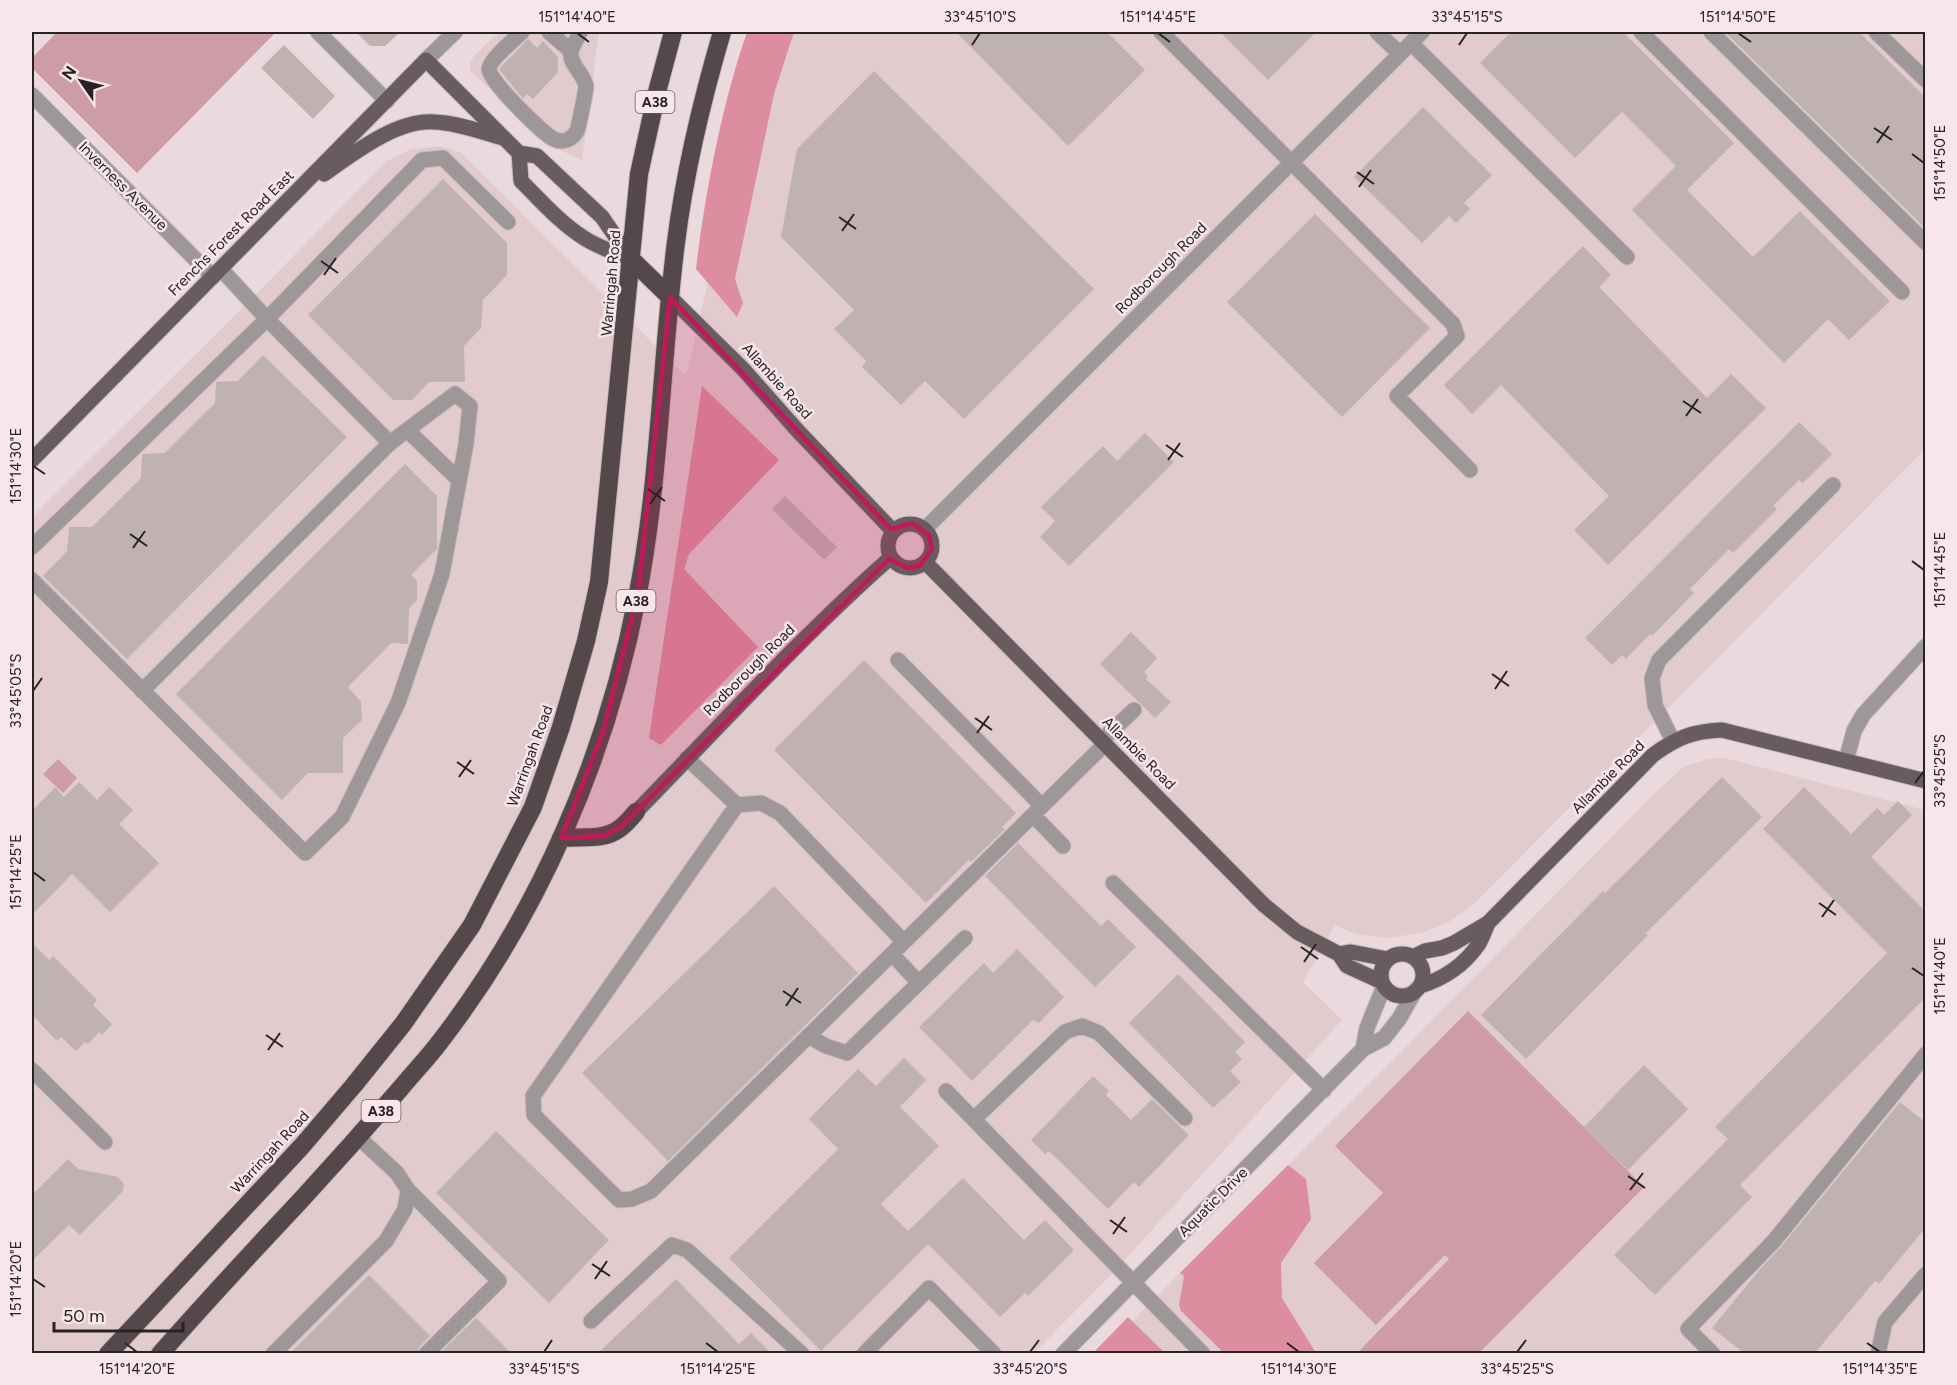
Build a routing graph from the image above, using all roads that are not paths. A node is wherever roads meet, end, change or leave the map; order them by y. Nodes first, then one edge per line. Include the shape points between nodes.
1 (318, 32) edge
2 (455, 32) edge
3 (522, 32) edge
4 (549, 32) edge
5 (580, 32) edge
6 (674, 32) edge
7 (723, 32) edge
8 (1161, 32) edge
9 (1377, 32) edge
10 (1422, 32) edge
11 (1641, 32) edge
12 (1711, 32) edge
13 (1876, 32) edge
14 (1405, 49) junction
15 (571, 54) junction
16 (426, 60) junction
17 (1926, 80) edge
18 (32, 95) edge
19 (387, 101) junction
20 (503, 138) junction
21 (519, 153) junction
22 (1292, 162) junction
23 (291, 199) junction
24 (508, 222) dead end
25 (1926, 243) edge
26 (1627, 257) dead end
27 (631, 259) junction
28 (217, 273) junction
29 (1902, 292) dead end
30 (670, 297) junction
31 (267, 320) junction
32 (407, 430) junction
33 (390, 443) junction
34 (34, 453) edge
35 (1470, 470) dead end
36 (459, 480) junction
37 (1833, 485) dead end
38 (925, 529) junction
39 (893, 531) junction
40 (32, 547) edge
41 (890, 558) junction
42 (925, 562) junction
43 (32, 580) edge
44 (1926, 646) edge
45 (898, 660) dead end
46 (142, 691) junction
47 (1134, 710) dead end
48 (1673, 741) junction
49 (1103, 742) junction
50 (687, 758) junction
51 (1846, 760) junction
52 (1926, 781) edge
53 (737, 805) junction
54 (1037, 811) junction
55 (636, 812) joint
56 (561, 838) junction
57 (1063, 846) dead end
58 (1113, 883) dead end
59 (1488, 923) junction
60 (965, 938) dead end
61 (904, 942) junction
62 (891, 954) junction
63 (1339, 954) junction
64 (1413, 957) junction
65 (1388, 959) junction
66 (919, 983) junction
67 (1383, 984) junction
68 (1418, 988) junction
69 (808, 1036) junction
70 (1363, 1049) junction
71 (1926, 1054) edge
72 (32, 1070) edge
73 (1324, 1089) junction
74 (946, 1091) dead end
75 (1185, 1118) dead end
76 (974, 1119) junction
77 (358, 1137) junction
78 (105, 1142) dead end
79 (408, 1190) junction
80 (1926, 1274) edge
81 (1134, 1282) junction
82 (591, 1321) dead end
83 (108, 1353) edge
84 (160, 1353) edge
85 (273, 1353) edge
86 (426, 1353) edge
87 (802, 1353) edge
88 (864, 1353) edge
89 (994, 1353) edge
90 (1063, 1353) edge
91 (1203, 1353) edge
92 (1713, 1353) edge
93 (1878, 1353) edge

1 - 19 street
2 - 16 street, Frenchs Forest Road East
3 - 15 street via 492,61 490,76 545,132 563,141 577,130 586,85
4 - 15 street
5 - 15 street
6 - 27 highway, Warringah Road / A38 via 639,174
7 - 30 highway, A38 via 687,174
8 - 22 street
9 - 14 street
10 - 14 street, Rodborough Road
11 - 29 street
12 - 25 street
13 - 17 street
14 - 22 street, Rodborough Road
14 - 26 street
16 - 19 main road, Frenchs Forest Road East
16 - 20 main road, Allambie Road
18 - 28 street, Inverness Avenue
19 - 23 main road, Frenchs Forest Road East
20 - 21 main road, Allambie Road
20 - 23 main road via 446,123 411,123 375,141
21 - 27 main road, Allambie Road via 537,156 602,217
21 - 27 main road, Allambie Road via 520,181 548,208 582,237
22 - 35 street via 1453,324 1457,336 1397,396
22 - 38 street, Rodborough Road
23 - 28 main road, Frenchs Forest Road East
24 - 31 street via 443,158 422,160
27 - 30 highway, Allambie Road
27 - 83 highway, Warringah Road / A38 via 598,582 586,641 533,807 472,925 403,1024 302,1146
28 - 31 street, Inverness Avenue
28 - 34 main road, Frenchs Forest Road East
30 - 39 main road, Allambie Road via 743,369
30 - 56 highway, A38 via 652,493 627,648 603,732
31 - 33 street, Inverness Avenue
31 - 40 street
32 - 33 street
32 - 36 street
32 - 36 street via 455,394 470,406
33 - 46 street
36 - 46 street via 442,574 398,703 342,817 305,853
37 - 48 street via 1659,660 1652,678 1655,705
38 - 39 main road via 905,524
38 - 42 main road via 932,549
39 - 41 main road via 887,544
41 - 42 main road via 907,568
41 - 50 main road, Rodborough Road
42 - 49 main road, Allambie Road
43 - 46 street
44 - 51 street via 1863,715
45 - 54 street
47 - 49 street
48 - 51 main road, Allambie Road via 1722,730
48 - 59 main road, Allambie Road via 1653,755
49 - 54 street
49 - 63 main road, Allambie Road via 1264,905 1297,932
50 - 53 street
50 - 55 main road, Rodborough Road
51 - 52 main road, Allambie Road
53 - 61 street via 761,803 780,813
53 - 69 street via 533,1096 534,1115 619,1200 632,1199 651,1191
54 - 57 street
54 - 61 street
55 - 56 highway via 617,831 605,836
56 - 77 highway, A38 via 498,959 439,1043
58 - 73 street
59 - 64 main road, Allambie Road via 1443,948
59 - 68 main road, Allambie Road via 1479,944 1463,961 1437,981
60 - 66 street
61 - 62 street
62 - 66 street
62 - 69 street
63 - 65 main road, Allambie Road via 1351,952
63 - 67 main road, Allambie Road via 1347,966
64 - 65 main road via 1400,954
64 - 68 main road via 1421,967
65 - 67 main road via 1382,970
66 - 69 street via 847,1053
67 - 68 main road via 1397,995 1410,994
67 - 70 street
68 - 70 street, Aquatic Drive via 1384,1038
70 - 73 street, Aquatic Drive
71 - 92 street via 1773,1242 1688,1329
72 - 78 street
73 - 81 street, Aquatic Drive
74 - 76 street
75 - 76 street via 1099,1033 1082,1026 1065,1032
76 - 81 street
77 - 79 street via 397,1173
77 - 84 highway, A38
79 - 85 street via 405,1209 386,1241
79 - 86 street via 499,1281
80 - 93 street via 1885,1322
81 - 90 street, Aquatic Drive
81 - 91 street
82 - 87 street via 672,1245 687,1250
88 - 89 street via 929,1288

